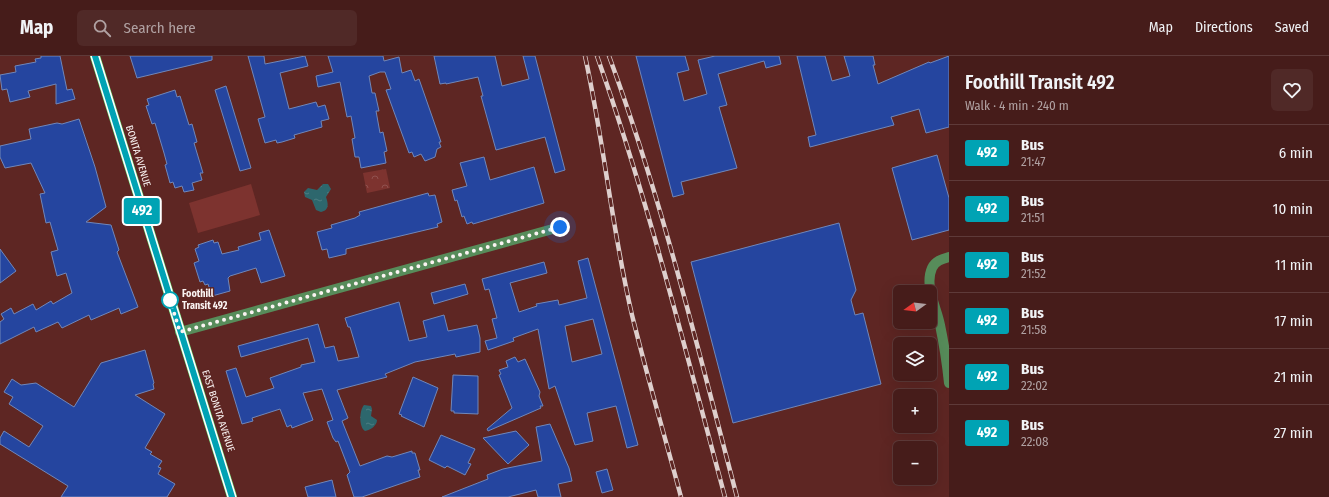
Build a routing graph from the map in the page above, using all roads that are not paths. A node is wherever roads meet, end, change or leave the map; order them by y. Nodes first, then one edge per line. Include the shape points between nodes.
1 (95, 56) edge
2 (560, 227) dead end
3 (949, 257) edge
4 (180, 332) junction
5 (949, 383) edge
6 (232, 497) edge

1 - 4 main road, BONITA AVENUE
2 - 4 street
3 - 5 street via 936,263 931,269 930,279
4 - 6 main road, EAST BONITA AVENUE

